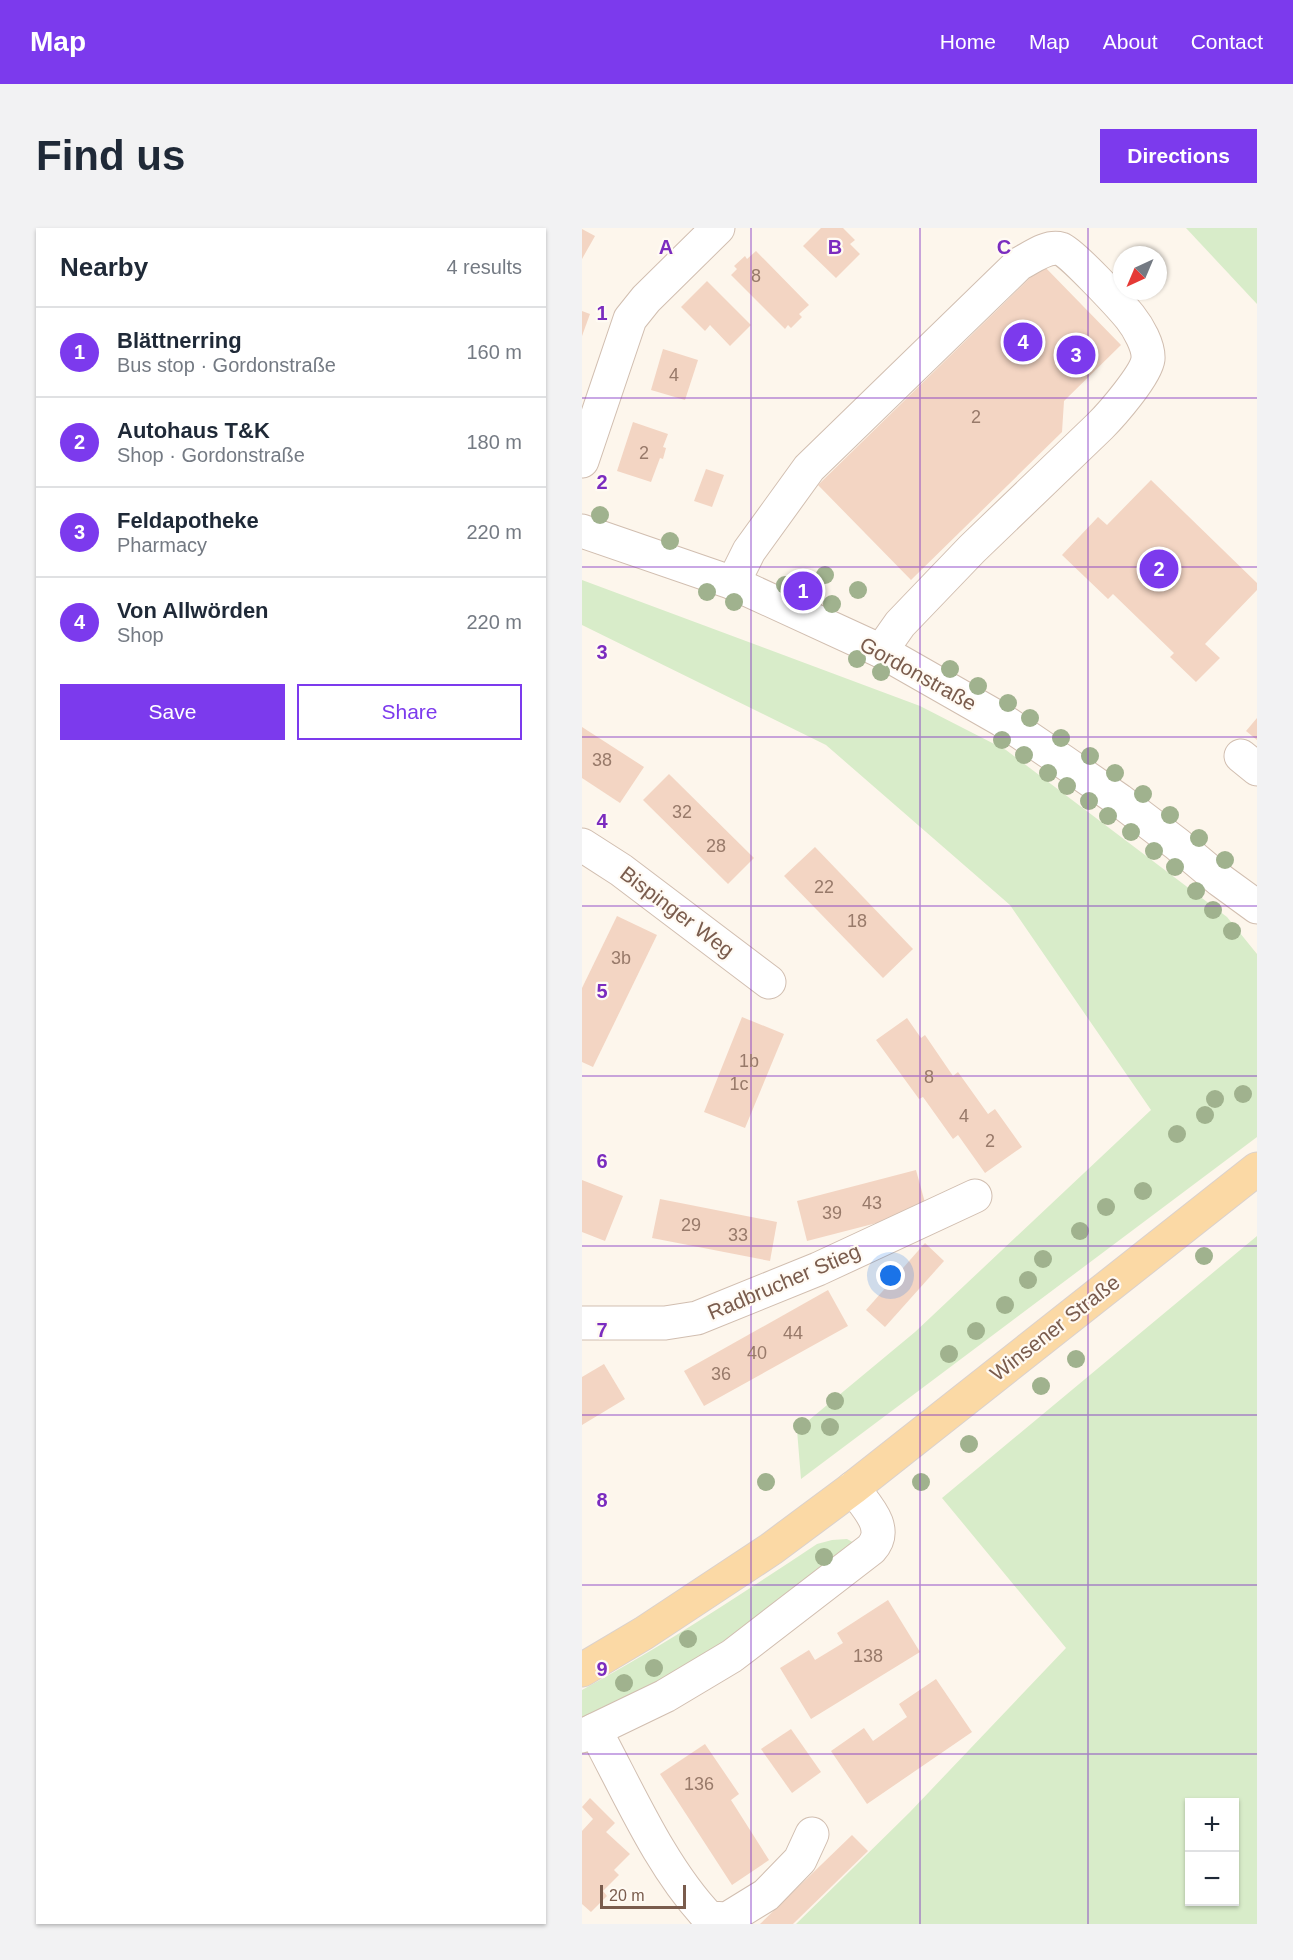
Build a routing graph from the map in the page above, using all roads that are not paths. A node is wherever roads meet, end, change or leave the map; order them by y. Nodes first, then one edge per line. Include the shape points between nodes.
1 (718, 228) edge
2 (582, 461) edge
3 (582, 531) edge
4 (733, 583) junction
5 (881, 651) junction
6 (582, 845) edge
7 (1220, 880) junction
8 (1257, 907) edge
9 (1257, 933) edge
10 (770, 982) dead end
11 (1257, 1169) edge
12 (975, 1196) dead end
13 (582, 1323) edge
14 (853, 1488) junction
15 (582, 1670) edge
16 (589, 1733) edge
17 (812, 1834) dead end

1 - 2 street via 630,319
3 - 4 street, Gordonstraße
4 - 5 street, Gordonstraße
4 - 5 street via 749,551 809,468 1019,264 1048,249 1060,249 1072,256 1131,317 1144,341 1148,362 1100,426 972,549 900,624
5 - 7 street, Gordonstraße via 1002,720 1119,800
6 - 10 street, Bispinger Weg
7 - 8 street, Gordonstraße
7 - 9 street, Gordonstraße
11 - 14 main road, Winsener Straße
12 - 13 street, Radbrucher Stieg via 818,1269 697,1318 665,1323
14 - 15 main road, Winsener Straße via 771,1550
14 - 16 street via 878,1527 879,1538 871,1549 732,1656 665,1696
16 - 17 street via 661,1852 709,1918 727,1919 766,1895 800,1860

